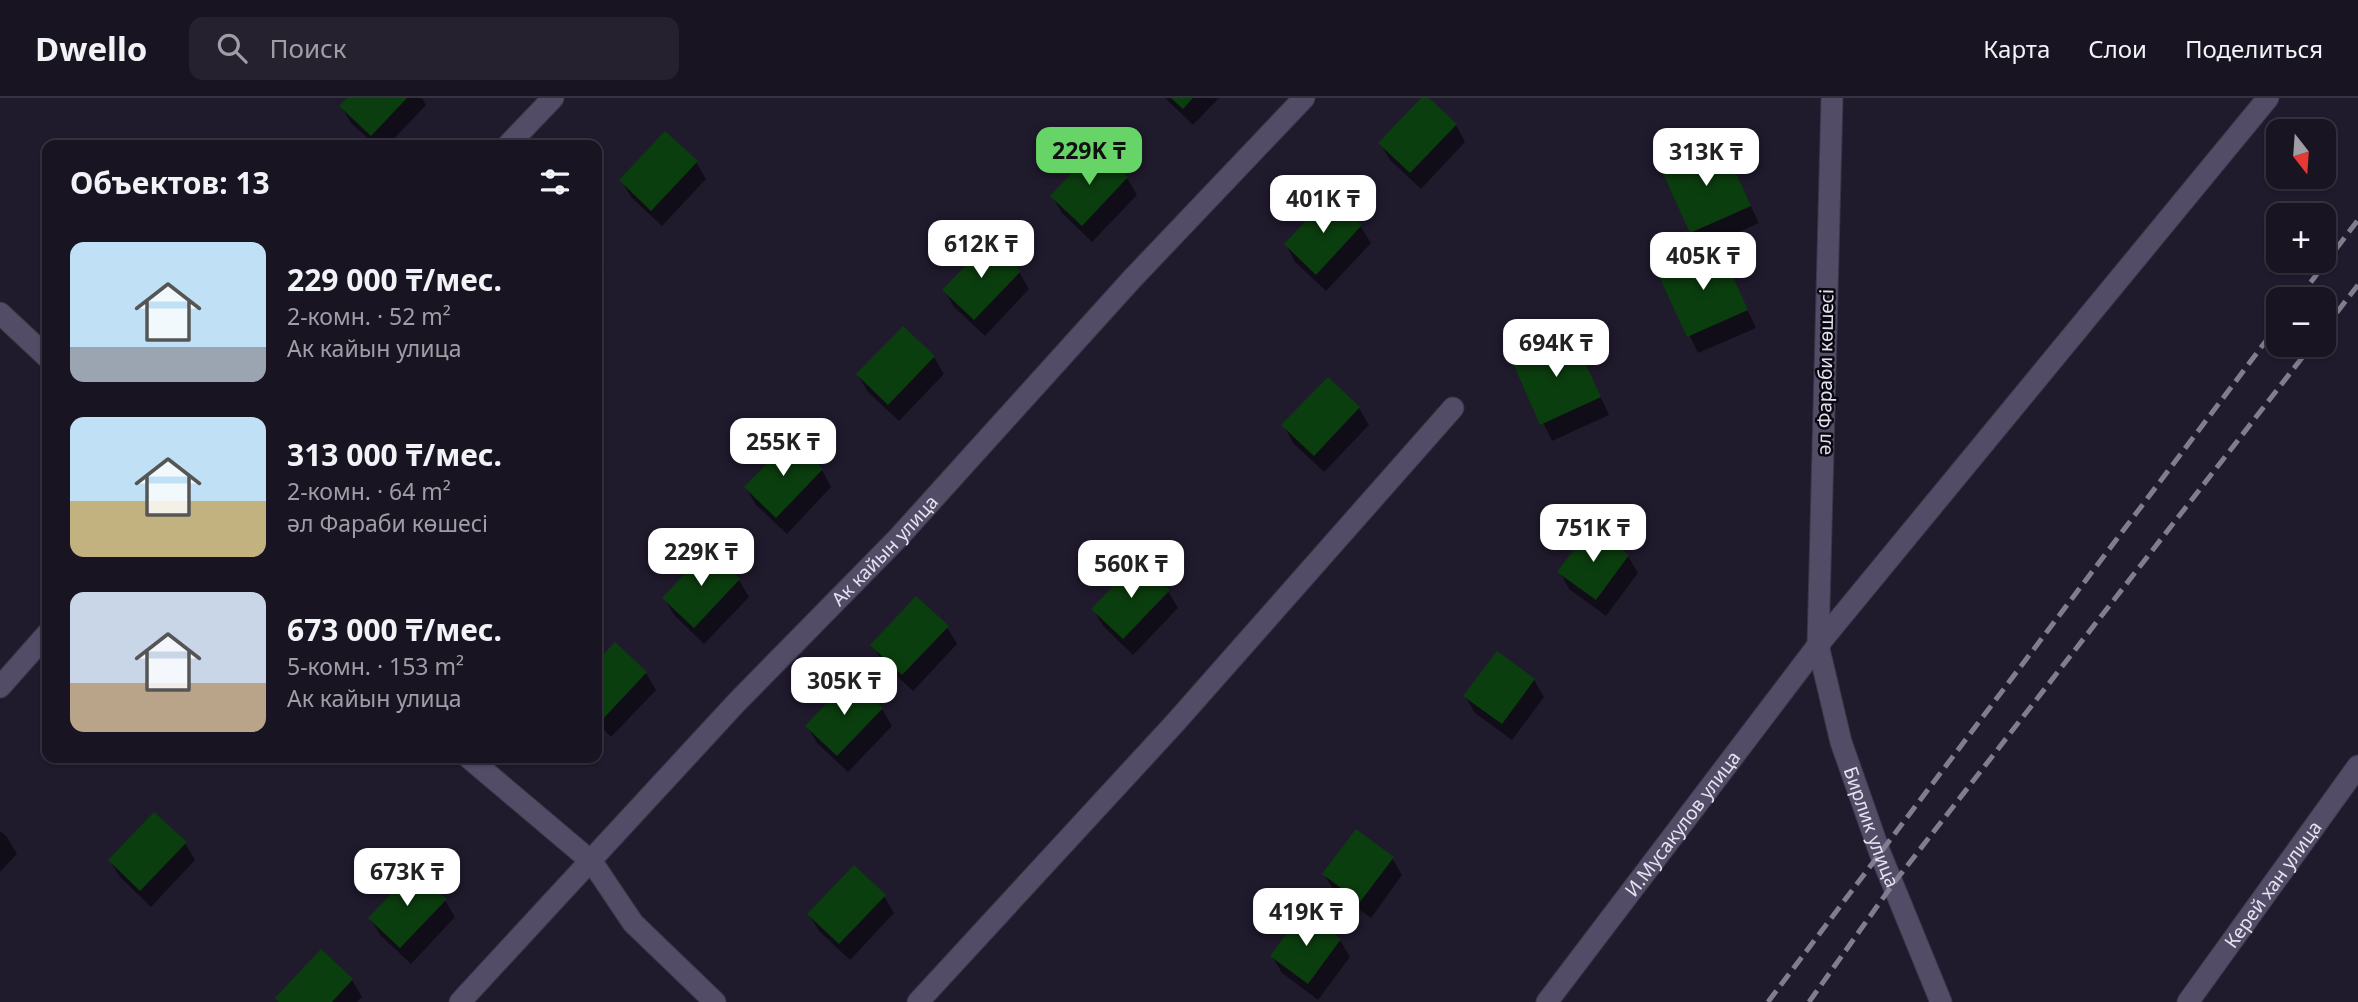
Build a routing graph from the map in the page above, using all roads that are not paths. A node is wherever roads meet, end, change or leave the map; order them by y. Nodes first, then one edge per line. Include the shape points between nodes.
1 (553, 98) edge
2 (1304, 98) edge
3 (1832, 98) edge
4 (2268, 98) edge
5 (513, 140) edge
6 (0, 313) edge
7 (42, 352) edge
8 (1453, 408) dead end
9 (42, 640) edge
10 (1818, 645) junction
11 (0, 687) edge
12 (475, 763) edge
13 (2358, 766) edge
14 (592, 862) junction
15 (460, 1002) edge
16 (715, 1002) edge
17 (918, 1002) edge
18 (1547, 1002) edge
19 (1941, 1002) edge
20 (2188, 1002) edge

1 - 5 street
2 - 14 street, Ак кайын улица
3 - 10 street, әл Фараби көшесі
4 - 10 street, И.Мусакулов улица
6 - 7 street
8 - 17 street via 1175,723
9 - 11 street
10 - 18 street, И.Мусакулов улица
10 - 19 street, Бирлик улица via 1845,755
12 - 14 street
13 - 20 street, Керей хан улица
14 - 15 street, Ак кайын улица
14 - 16 street via 634,923

